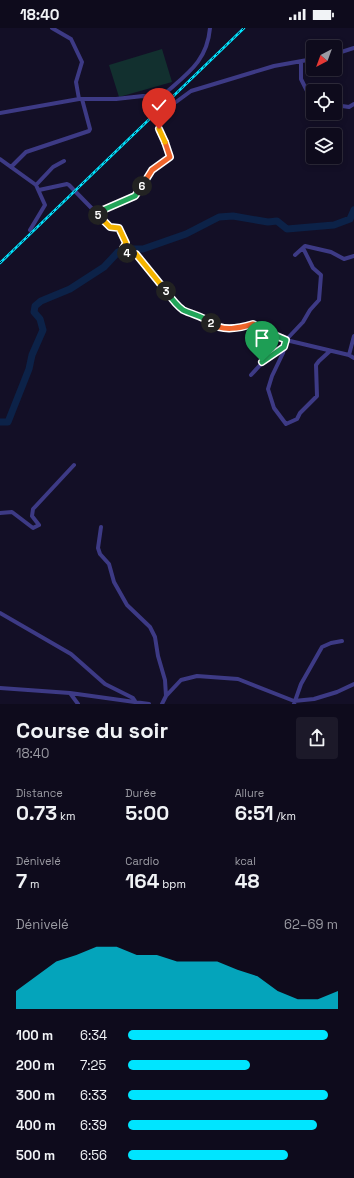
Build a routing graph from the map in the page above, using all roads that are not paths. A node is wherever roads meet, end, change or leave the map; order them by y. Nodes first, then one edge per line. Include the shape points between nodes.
1 (52, 28) edge
2 (210, 28) edge
3 (354, 48) edge
4 (342, 52) edge
5 (306, 61) edge
6 (302, 62) junction
7 (306, 89) edge
8 (161, 97) junction
9 (81, 99) junction
10 (170, 102) junction
11 (354, 104) edge
12 (342, 106) edge
13 (0, 113) edge
14 (0, 159) edge
15 (64, 161) dead end
16 (10, 167) junction
17 (36, 185) junction
18 (39, 190) junction
19 (96, 213) junction
20 (30, 230) dead end
21 (303, 248) junction
22 (295, 255) dead end
23 (354, 256) edge
24 (354, 336) edge
25 (286, 340) junction
26 (352, 344) edge
27 (284, 347) junction
28 (330, 351) junction
29 (349, 355) junction
30 (354, 358) edge
31 (251, 374) dead end
32 (74, 465) dead end
33 (0, 513) edge
34 (101, 527) dead end
35 (0, 613) edge
36 (342, 641) dead end
37 (354, 684) edge
38 (0, 688) edge
39 (70, 693) junction
40 (166, 696) junction
41 (135, 701) junction
42 (294, 703) edge
43 (78, 704) edge
44 (149, 704) edge
45 (162, 704) edge

1 - 9 street via 71,39 82,62 76,82
2 - 8 street via 205,53 197,65
3 - 4 street
5 - 6 street
6 - 7 street via 301,79
6 - 10 street via 274,66 191,91 176,102
8 - 9 street
8 - 10 street
9 - 13 street
9 - 16 street via 89,131 26,152
10 - 19 street via 158,117 158,124 170,157 152,170 135,196
11 - 12 street
14 - 16 street
15 - 17 street via 55,165
16 - 17 street
17 - 18 street
18 - 19 street via 70,185
18 - 20 street via 45,206
19 - 25 street via 110,227 119,228 126,243 123,250 136,254 174,302 184,310 203,317 216,327 236,329 253,324
21 - 22 street
21 - 23 street via 331,252 344,259
21 - 25 street via 313,268 321,275 321,294 307,317
24 - 26 street
25 - 27 street
25 - 28 street
26 - 29 street
27 - 28 street via 268,388 274,408 286,424 297,419 300,412 317,396 316,365
27 - 31 street via 262,362
28 - 29 street
29 - 30 street
32 - 33 street via 33,509 32,516 39,525 33,528 12,512
34 - 40 street via 98,548 100,554 109,564 114,582 127,605 150,626 155,637
35 - 41 street via 77,658 105,684
36 - 42 street via 331,642 322,647 301,684
37 - 42 street via 337,692
38 - 39 street
39 - 41 street
39 - 43 street
40 - 42 street via 181,680 197,676 238,679
40 - 45 street
41 - 44 street

